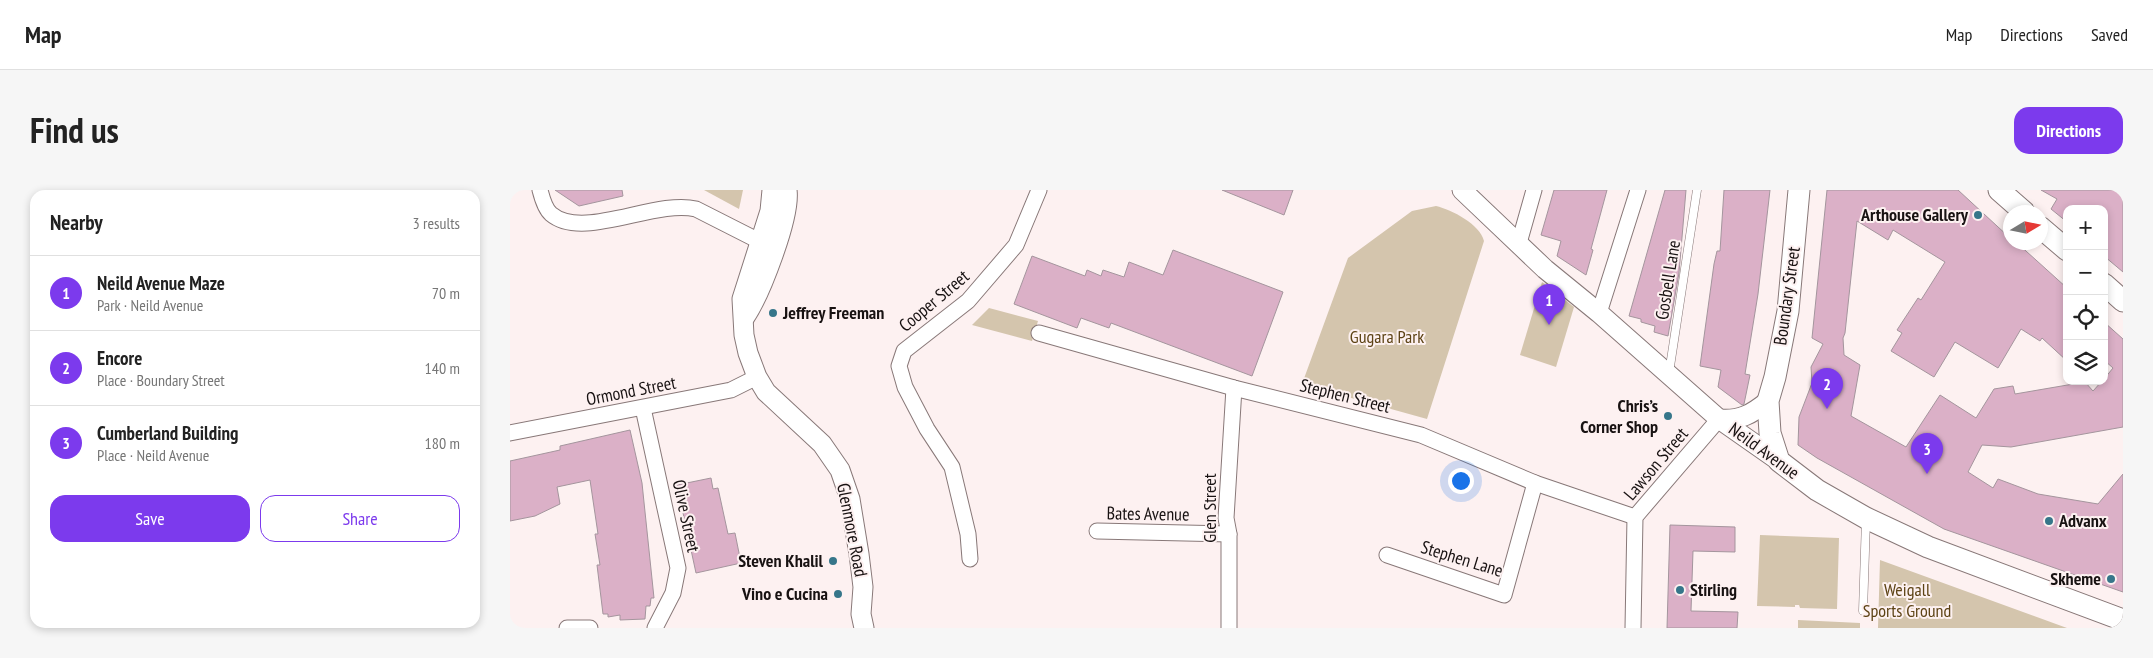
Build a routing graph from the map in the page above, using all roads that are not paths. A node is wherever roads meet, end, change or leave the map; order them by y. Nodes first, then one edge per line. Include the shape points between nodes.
1 (540, 190) edge
2 (772, 190) edge
3 (787, 190) edge
4 (1039, 190) edge
5 (1462, 190) edge
6 (1534, 190) edge
7 (1638, 190) edge
8 (1697, 190) edge
9 (1799, 190) edge
10 (1999, 190) edge
11 (2016, 205) edge
12 (2048, 234) edge
13 (761, 242) junction
14 (1519, 242) junction
15 (2063, 247) edge
16 (2108, 288) edge
17 (2123, 301) edge
18 (1599, 313) junction
19 (745, 317) junction
20 (1039, 333) dead end
21 (1669, 374) junction
22 (757, 377) junction
23 (1234, 388) junction
24 (1768, 401) junction
25 (644, 408) junction
26 (1719, 419) junction
27 (510, 433) edge
28 (1779, 461) junction
29 (1535, 483) junction
30 (1636, 517) junction
31 (1866, 518) junction
32 (1097, 531) dead end
33 (1229, 534) junction
34 (1387, 555) dead end
35 (970, 559) dead end
36 (864, 597) junction
37 (1863, 611) dead end
38 (2123, 620) edge
39 (567, 628) edge
40 (579, 628) edge
41 (590, 628) edge
42 (655, 628) edge
43 (864, 628) edge
44 (875, 628) edge
45 (1229, 628) edge
46 (1633, 628) edge

1 - 13 street via 551,214 565,221 597,222 686,206
2 - 13 street, Glenmore Road
3 - 19 street, Glenmore Road via 787,212 754,303
4 - 35 street, Cooper Street via 1016,245 968,301 904,350 900,366 905,387 952,467 968,534
5 - 14 street, Neild Avenue
6 - 14 street
7 - 18 street
8 - 21 lane, Gosbell Lane
9 - 24 main road, Boundary Street via 1788,311
10 - 11 main road
12 - 15 main road
13 - 19 street, Glenmore Road via 742,299
14 - 18 street, Neild Avenue via 1545,269
16 - 17 main road
18 - 21 street, Neild Avenue
19 - 22 street, Glenmore Road via 744,335
20 - 23 street, Stephen Street
21 - 26 street, Neild Avenue
22 - 25 street, Ormond Street via 731,390
22 - 36 street, Glenmore Road via 766,392 822,444 840,470 850,499
23 - 29 street, Stephen Street via 1421,435
23 - 33 street, Glen Street via 1226,518
24 - 26 street via 1746,417
24 - 28 main road, Boundary Street via 1770,434
25 - 27 street, Ormond Street
25 - 42 street, Olive Street via 678,568 672,593
26 - 28 street, Neild Avenue
26 - 30 street, Lawson Street
28 - 31 main road, Neild Avenue via 1817,490
29 - 30 street, Stephen Street
29 - 34 street, Stephen Lane via 1504,595
30 - 46 street, Lawson Street
31 - 37 lane
31 - 38 main road, Neild Avenue via 1928,548
32 - 33 street, Bates Avenue
33 - 45 street, Glen Street
36 - 43 street, Glenmore Road via 861,614
36 - 44 street, Glenmore Road via 873,613
39 - 40 street
40 - 41 street

